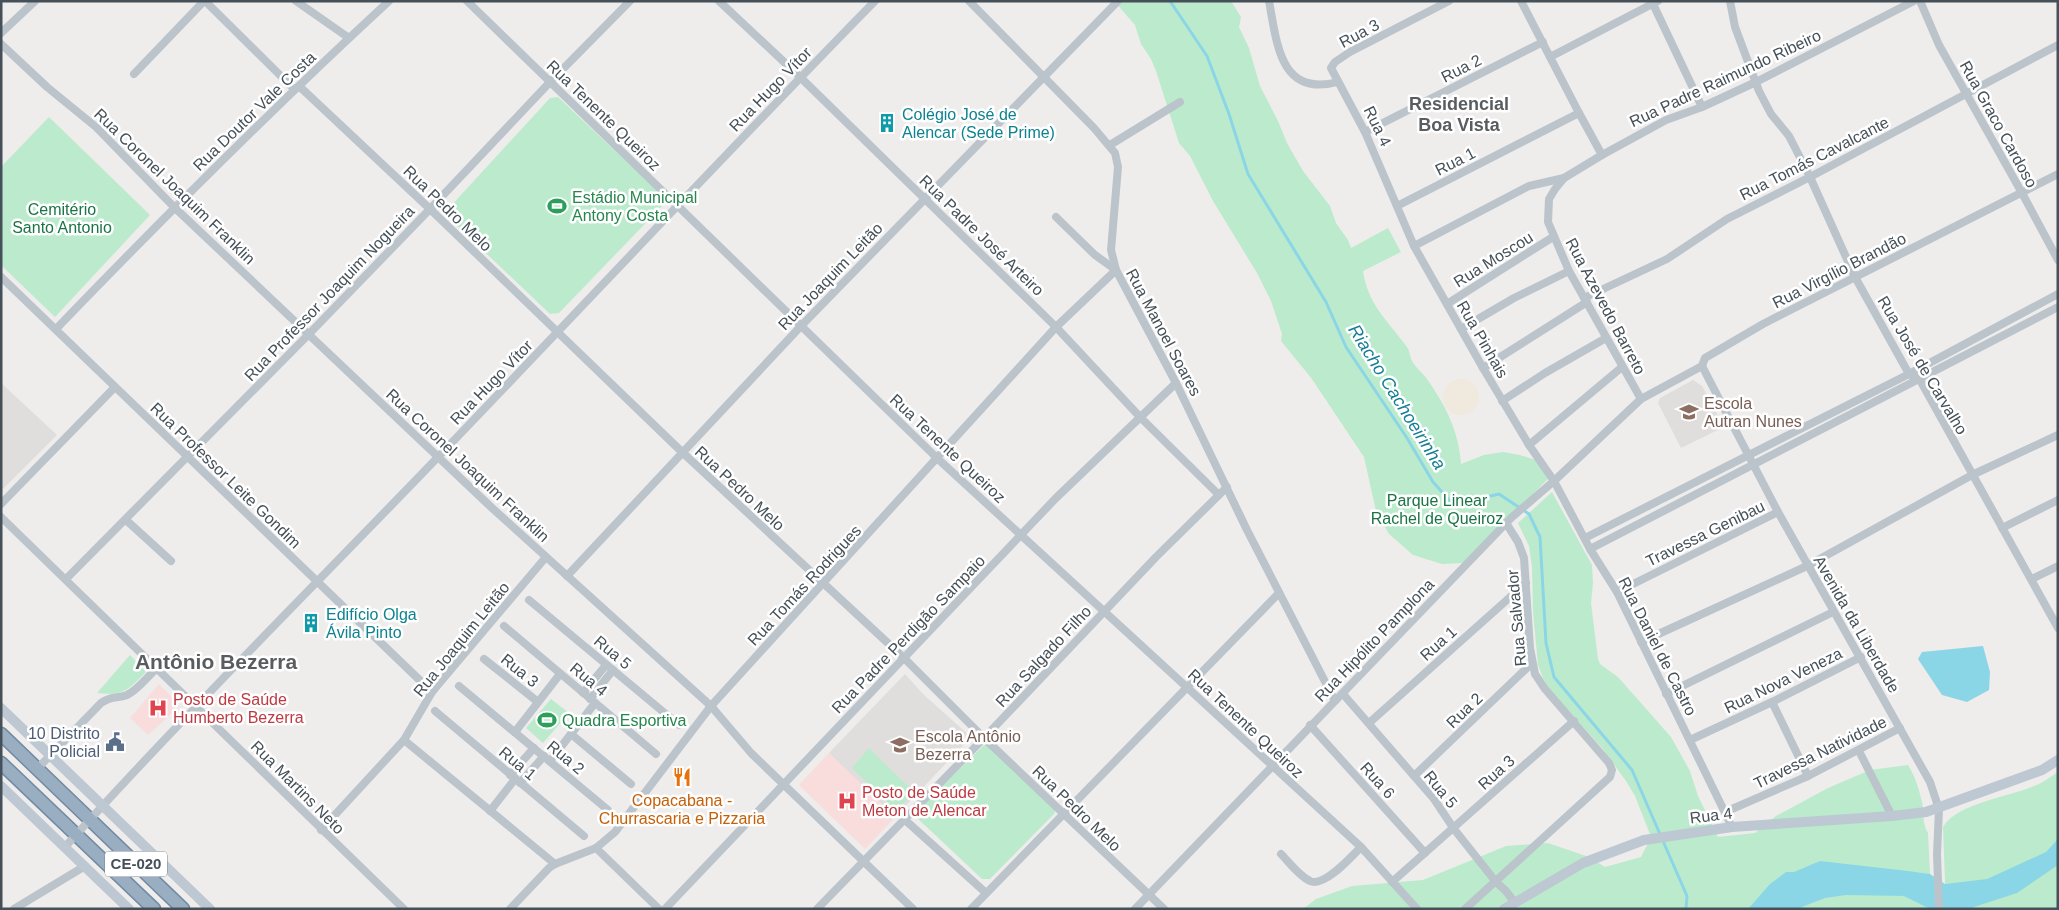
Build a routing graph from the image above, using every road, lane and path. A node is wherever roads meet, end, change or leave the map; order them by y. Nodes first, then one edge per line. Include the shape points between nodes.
1 (35, 1) edge
2 (205, 1) edge
3 (296, 1) edge
4 (389, 1) edge
5 (467, 1) edge
6 (630, 1) edge
7 (719, 1) edge
8 (875, 1) edge
9 (970, 1) edge
10 (1118, 1) edge
11 (1268, 1) edge
12 (1449, 1) edge
13 (1521, 1) edge
14 (1730, 1) edge
15 (1914, 1) edge
16 (1920, 1) edge
17 (1656, 3) edge
18 (1, 33) edge
19 (349, 38) junction
20 (1543, 42) junction
21 (1, 44) edge
22 (2058, 45) edge
23 (1550, 57) junction
24 (1334, 62) joint
25 (134, 74) dead end
26 (1045, 76) junction
27 (800, 77) junction
28 (550, 82) junction
29 (1338, 82) junction
30 (1756, 82) junction
31 (296, 87) junction
32 (1966, 93) junction
33 (1180, 102) dead end
34 (1702, 107) junction
35 (1579, 113) junction
36 (1365, 132) junction
37 (1110, 145) junction
38 (1602, 155) junction
39 (2058, 174) edge
40 (1810, 177) junction
41 (1564, 178) junction
42 (2022, 193) junction
43 (924, 199) junction
44 (678, 206) junction
45 (1397, 206) junction
46 (174, 207) junction
47 (430, 209) junction
48 (1056, 216) dead end
49 (1553, 238) junction
50 (1414, 246) junction
51 (2058, 260) edge
52 (1116, 270) junction
53 (1569, 271) junction
54 (1, 277) edge
55 (1855, 277) junction
56 (2058, 294) edge
57 (1586, 300) junction
58 (1447, 304) junction
59 (2058, 308) edge
60 (801, 326) junction
61 (1996, 326) junction
62 (1056, 327) junction
63 (56, 329) junction
64 (1461, 329) junction
65 (557, 333) junction
66 (308, 334) junction
67 (2001, 336) junction
68 (1606, 338) junction
69 (1702, 366) junction
70 (1622, 367) junction
71 (1483, 368) junction
72 (1909, 374) junction
73 (1920, 380) junction
74 (1176, 383) junction
75 (115, 388) junction
76 (1641, 399) junction
77 (1502, 401) junction
78 (1140, 417) junction
79 (1822, 417) junction
80 (1827, 428) junction
81 (2058, 435) edge
82 (1529, 445) junction
83 (682, 452) junction
84 (1749, 454) junction
85 (187, 457) junction
86 (439, 457) junction
87 (938, 459) junction
88 (1753, 466) junction
89 (1972, 475) junction
90 (1554, 480) junction
91 (1227, 487) junction
92 (1219, 495) junction
93 (2058, 500) edge
94 (1, 504) edge
95 (1778, 512) junction
96 (1, 517) edge
97 (126, 520) junction
98 (1508, 520) junction
99 (2002, 528) junction
100 (1021, 535) junction
101 (1585, 538) junction
102 (1590, 549) junction
103 (546, 557) junction
104 (171, 561) dead end
105 (1808, 566) junction
106 (2058, 566) edge
107 (567, 576) junction
108 (66, 579) junction
109 (2032, 579) junction
110 (317, 582) junction
111 (1526, 583) junction
112 (823, 584) junction
113 (1617, 592) junction
114 (1279, 593) junction
115 (529, 600) dead end
116 (1104, 612) junction
117 (1833, 612) junction
118 (504, 626) dead end
119 (2058, 628) edge
120 (1641, 642) junction
121 (1861, 657) junction
122 (904, 658) junction
123 (484, 659) dead end
124 (1532, 663) junction
125 (610, 667) junction
126 (157, 668) junction
127 (560, 674) junction
128 (459, 686) dead end
129 (1187, 687) junction
130 (432, 692) junction
131 (1343, 694) junction
132 (1666, 694) junction
133 (589, 698) junction
134 (1335, 701) junction
135 (538, 702) junction
136 (1772, 702) junction
137 (196, 706) junction
138 (711, 706) junction
139 (1, 708) edge
140 (434, 711) dead end
141 (1574, 721) junction
142 (1369, 723) junction
143 (678, 724) dead end
144 (1310, 725) junction
145 (1900, 728) junction
146 (515, 732) junction
147 (1, 734) edge
148 (571, 734) junction
149 (984, 738) junction
150 (404, 740) junction
151 (1690, 740) junction
152 (534, 748) junction
153 (1860, 751) junction
154 (656, 754) dead end
155 (50, 755) junction
156 (547, 759) junction
157 (2058, 760) edge
158 (1, 763) edge
159 (1271, 766) junction
160 (37, 769) junction
161 (1414, 776) junction
162 (1808, 776) junction
163 (515, 779) junction
164 (631, 784) dead end
165 (784, 784) junction
166 (1, 786) edge
167 (102, 805) junction
168 (1939, 809) junction
169 (608, 810) dead end
170 (490, 811) junction
171 (1725, 812) junction
172 (1063, 813) junction
173 (1892, 816) junction
174 (89, 819) junction
175 (904, 819) junction
176 (1732, 827) junction
177 (1454, 829) junction
178 (321, 830) junction
179 (76, 835) junction
180 (584, 836) dead end
181 (64, 847) junction
182 (1361, 847) junction
183 (596, 848) junction
184 (1425, 853) junction
185 (1281, 854) dead end
186 (863, 860) junction
187 (555, 864) junction
188 (84, 866) junction
189 (1392, 882) junction
190 (1496, 882) junction
191 (986, 893) junction
192 (1148, 895) junction
193 (1515, 903) junction
194 (14, 909) edge
195 (129, 909) edge
196 (154, 909) edge
197 (183, 909) edge
198 (210, 909) edge
199 (404, 909) edge
200 (510, 909) edge
201 (659, 909) edge
202 (665, 909) edge
203 (817, 909) edge
204 (913, 909) edge
205 (971, 909) edge
206 (1135, 909) edge
207 (1164, 909) edge
208 (1417, 909) edge
209 (1465, 909) edge
210 (1504, 909) edge
211 (1939, 909) edge

1 - 18 street
2 - 25 street
2 - 31 street, Rua Pedro Melo
3 - 19 street
4 - 19 street, Rua Doutor Vale Costa
5 - 28 street, Rua Tenente Queiroz
6 - 28 street, Rua Professor Joaquim Nogueira
7 - 27 street, Rua Padre José Arteiro
8 - 27 street, Rua Hugo Vítor
9 - 26 street, Rua Manoel Soares
10 - 26 street, Rua Joaquim Leitão
11 - 29 street via 1277,47 1292,74 1313,85
12 - 24 street, Rua 3
13 - 20 street
14 - 30 street, Rua José de Carvalho via 1735,27
15 - 30 street, Rua Padre Raimundo Ribeiro
16 - 32 street, Rua Graco Cardoso via 1939,45
17 - 23 street
17 - 34 street
19 - 31 street, Rua Doutor Vale Costa
20 - 23 street
20 - 36 street, Rua 2
21 - 46 street, Rua Coronel Joaquim Franklin via 96,127
22 - 32 street, Rua Tomás Cavalcante
23 - 35 street
24 - 29 street, Rua 4 via 1332,68
26 - 37 street, Rua Manoel Soares
26 - 43 street, Rua Joaquim Leitão
27 - 43 street, Rua Padre José Arteiro
27 - 44 street, Rua Hugo Vítor
28 - 44 street, Rua Tenente Queiroz
28 - 47 street, Rua Professor Joaquim Nogueira
29 - 36 street, Rua 4
30 - 34 street, Rua Padre Raimundo Ribeiro
30 - 40 street, Rua José de Carvalho
31 - 46 street, Rua Doutor Vale Costa
31 - 47 street, Rua Pedro Melo
32 - 40 street, Rua Tomás Cavalcante
32 - 42 street, Rua Graco Cardoso
33 - 37 street
34 - 38 street, Rua Padre Raimundo Ribeiro via 1666,120
35 - 38 street
35 - 45 street, Rua 1
36 - 45 street, Rua 4
37 - 52 street, Rua Manoel Soares via 1117,160 1111,250
38 - 41 street, Rua Azevedo Barreto
39 - 42 street, Rua Virgílio Brandão
40 - 55 street, Rua José de Carvalho
40 - 57 street, Rua Tomás Cavalcante via 1727,219 1666,259
41 - 49 street, Rua Azevedo Barreto via 1549,199 1548,222
41 - 50 street via 1529,186
42 - 51 street, Rua Graco Cardoso
42 - 55 street, Rua Virgílio Brandão
43 - 60 street, Rua Joaquim Leitão
43 - 62 street, Rua Padre José Arteiro
44 - 60 street, Rua Tenente Queiroz
44 - 65 street, Rua Hugo Vítor
45 - 50 street, Rua Pinhais
46 - 63 street, Rua Doutor Vale Costa
46 - 66 street, Rua Coronel Joaquim Franklin
47 - 65 street, Rua Pedro Melo
47 - 66 street, Rua Professor Joaquim Nogueira
48 - 52 street via 1095,255
49 - 53 street, Rua Azevedo Barreto
49 - 58 street, Rua Moscou
50 - 58 street, Rua Pinhais
52 - 62 street, Rua Tomás Rodrigues
52 - 74 street, Rua Manoel Soares
53 - 57 street, Rua Azevedo Barreto
53 - 64 street
54 - 63 street, Rua Professor Leite Gondim
55 - 69 street, Rua Virgílio Brandão via 1763,324 1705,358
55 - 72 street, Rua José de Carvalho
56 - 61 street
57 - 68 street, Rua Azevedo Barreto
57 - 71 street, Rua Tomás Cavalcante
58 - 64 street, Rua Pinhais
59 - 67 street
60 - 83 street, Rua Joaquim Leitão
60 - 87 street, Rua Tenente Queiroz
61 - 67 street
61 - 72 street
62 - 78 street, Rua Padre José Arteiro
62 - 87 street, Rua Tomás Rodrigues
63 - 75 street, Rua Professor Leite Gondim
64 - 71 street, Rua Pinhais
65 - 83 street, Rua Pedro Melo
65 - 86 street, Rua Hugo Vítor
66 - 85 street, Rua Professor Joaquim Nogueira
66 - 86 street, Rua Coronel Joaquim Franklin
67 - 73 street
68 - 70 street, Rua Azevedo Barreto
68 - 77 street
69 - 76 street, Rua Virgílio Brandão
69 - 84 street, Avenida da Liberdade
70 - 76 street, Rua Azevedo Barreto
70 - 82 street
71 - 77 street, Rua Pinhais
72 - 73 street, Rua José de Carvalho
72 - 79 street
73 - 80 street
73 - 89 street, Rua José de Carvalho
74 - 78 street, Rua Padre Perdigão Sampaio
74 - 91 street, Rua Manoel Soares
75 - 85 street, Rua Professor Leite Gondim
75 - 94 street
76 - 90 street, Rua Hipólito Pamplona
77 - 82 street, Rua Pinhais
78 - 92 street, Rua Padre José Arteiro
78 - 100 street, Rua Padre Perdigão Sampaio
79 - 80 street
79 - 84 street
80 - 88 street
81 - 89 street
82 - 90 street, Rua Pinhais
83 - 107 street, Rua Joaquim Leitão
83 - 112 street, Rua Pedro Melo
84 - 88 street, Avenida da Liberdade
84 - 101 street
85 - 97 street, Rua Professor Joaquim Nogueira
85 - 110 street, Rua Professor Leite Gondim
86 - 103 street, Rua Coronel Joaquim Franklin
86 - 110 street, Rua Hugo Vítor
87 - 100 street, Rua Tenente Queiroz
87 - 112 street, Rua Tomás Rodrigues
88 - 95 street, Avenida da Liberdade
88 - 102 street
89 - 99 street, Rua José de Carvalho
89 - 105 street
90 - 98 street, Rua Hipólito Pamplona
90 - 101 street, Rua Daniel de Castro
91 - 92 street, Rua Salgado Filho
91 - 114 street, Rua Manoel Soares
92 - 116 street, Rua Salgado Filho
93 - 99 street
95 - 105 street, Avenida da Liberdade
95 - 113 street, Travessa Genibau
96 - 108 street, Rua Martins Neto
97 - 104 street
97 - 108 street, Rua Professor Joaquim Nogueira
98 - 111 street, Rua Salvador via 1525,563
98 - 131 street, Rua Hipólito Pamplona
99 - 109 street, Rua José de Carvalho
100 - 116 street, Rua Tenente Queiroz
100 - 122 street, Rua Padre Perdigão Sampaio
101 - 102 street, Rua Daniel de Castro
102 - 113 street, Rua Daniel de Castro
103 - 107 street, Rua Coronel Joaquim Franklin
103 - 130 street, Rua Joaquim Leitão
105 - 117 street, Avenida da Liberdade
105 - 120 street
106 - 109 street
107 - 138 street, Rua Coronel Joaquim Franklin
108 - 126 street, Rua Martins Neto
109 - 119 street, Rua José de Carvalho
110 - 130 street, Rua Professor Leite Gondim
110 - 137 street, Rua Hugo Vítor
111 - 124 street, Rua Salvador
111 - 142 street, Rua 1
112 - 122 street, Rua Pedro Melo
112 - 138 street, Rua Tomás Rodrigues
113 - 120 street, Rua Daniel de Castro
114 - 129 street
114 - 134 street, Rua Manoel Soares
115 - 125 street, Rua 5
116 - 129 street, Rua Tenente Queiroz
116 - 149 street, Rua Salgado Filho
117 - 121 street, Avenida da Liberdade
117 - 132 street
118 - 127 street, Rua 4
120 - 132 street, Rua Daniel de Castro
121 - 136 street, Rua Nova Veneza
121 - 145 street, Avenida da Liberdade
122 - 149 street, Rua Pedro Melo
122 - 165 street, Rua Padre Perdigão Sampaio
123 - 135 street, Rua 3
124 - 141 street, Rua Salvador via 1540,682
124 - 161 street, Rua 2
125 - 133 street
125 - 143 street, Rua 5
126 - 137 street, Rua Martins Neto
126 - 155 street via 132,692 111,696 101,702
127 - 133 street, Rua 4
127 - 135 street
128 - 146 street, Rua 2
129 - 159 street, Rua Tenente Queiroz
129 - 172 street
130 - 150 street, Rua Joaquim Leitão
131 - 134 street, Rua Hipólito Pamplona
131 - 142 street, Rua 5
132 - 151 street, Rua Daniel de Castro
133 - 148 street
133 - 154 street, Rua 4
134 - 144 street, Rua Hipólito Pamplona
135 - 146 street
136 - 151 street, Rua Nova Veneza
136 - 162 street
137 - 167 street, Rua Hugo Vítor
137 - 178 street, Rua Martins Neto
138 - 165 street, Rua Coronel Joaquim Franklin via 751,753
138 - 183 street, Rua Tomás Rodrigues via 615,832
139 - 155 main road
140 - 163 street, Rua 1
141 - 177 street, Rua 3
141 - 190 street, Rua Salvador via 1609,763 1610,777
142 - 161 street, Rua 5
144 - 159 street, Rua Hipólito Pamplona
144 - 184 street, Rua 6
145 - 153 street, Travessa Natividade
145 - 168 street, Avenida da Liberdade via 1930,782
146 - 152 street, Rua 2
147 - 160 highway, CE-020
148 - 156 street
148 - 164 street
149 - 172 street, Rua Pedro Melo
149 - 175 street, Rua Salgado Filho
150 - 170 street
150 - 178 street, Rua Joaquim Leitão
151 - 171 street, Rua Daniel de Castro
152 - 156 street, Rua 2
152 - 163 street
153 - 162 street, Travessa Natividade
153 - 173 street
155 - 160 street
155 - 167 main road
156 - 163 street
156 - 169 street, Rua 2
157 - 168 main road, Rua 4 via 2042,770
158 - 179 highway, CE-020
159 - 182 street, Rua Tenente Queiroz
159 - 192 street, Rua Hipólito Pamplona
160 - 174 highway, CE-020
161 - 177 street, Rua 5
162 - 171 street, Travessa Natividade
163 - 170 street
163 - 180 street, Rua 1
165 - 186 street, Rua Coronel Joaquim Franklin
165 - 202 street, Rua Padre Perdigão Sampaio
166 - 181 main road
167 - 174 street, Rua Hugo Vítor
167 - 198 main road
168 - 173 main road, Rua 4
168 - 211 street, Avenida da Liberdade
170 - 187 street
171 - 176 street, Rua Daniel de Castro
172 - 191 street
172 - 192 street, Rua Pedro Melo
173 - 176 main road, Rua 4
174 - 179 street, Rua Hugo Vítor
174 - 197 highway, CE-020
175 - 186 street, Rua Salgado Filho
175 - 191 street
176 - 193 main road, Rua 4 via 1644,840 1583,863
177 - 184 street, Rua 3
177 - 190 street, Rua 5
178 - 199 street, Rua Martins Neto
179 - 181 street, Rua Hugo Vítor
179 - 196 highway, CE-020
181 - 188 main road
182 - 185 street via 1337,870 1315,883 1304,878
182 - 189 street, Rua Tenente Queiroz
183 - 187 street, Rua Tomás Rodrigues
183 - 201 street
184 - 189 street, Rua 3
186 - 203 street, Rua Salgado Filho
186 - 204 street, Rua Coronel Joaquim Franklin
187 - 200 street, Rua Tomás Rodrigues
188 - 194 street
188 - 195 main road
189 - 208 street, Rua Tenente Queiroz
190 - 193 street, Rua 5
190 - 209 street
191 - 205 street
192 - 206 street, Rua Hipólito Pamplona
192 - 207 street, Rua Pedro Melo
193 - 210 main road, Rua 4

